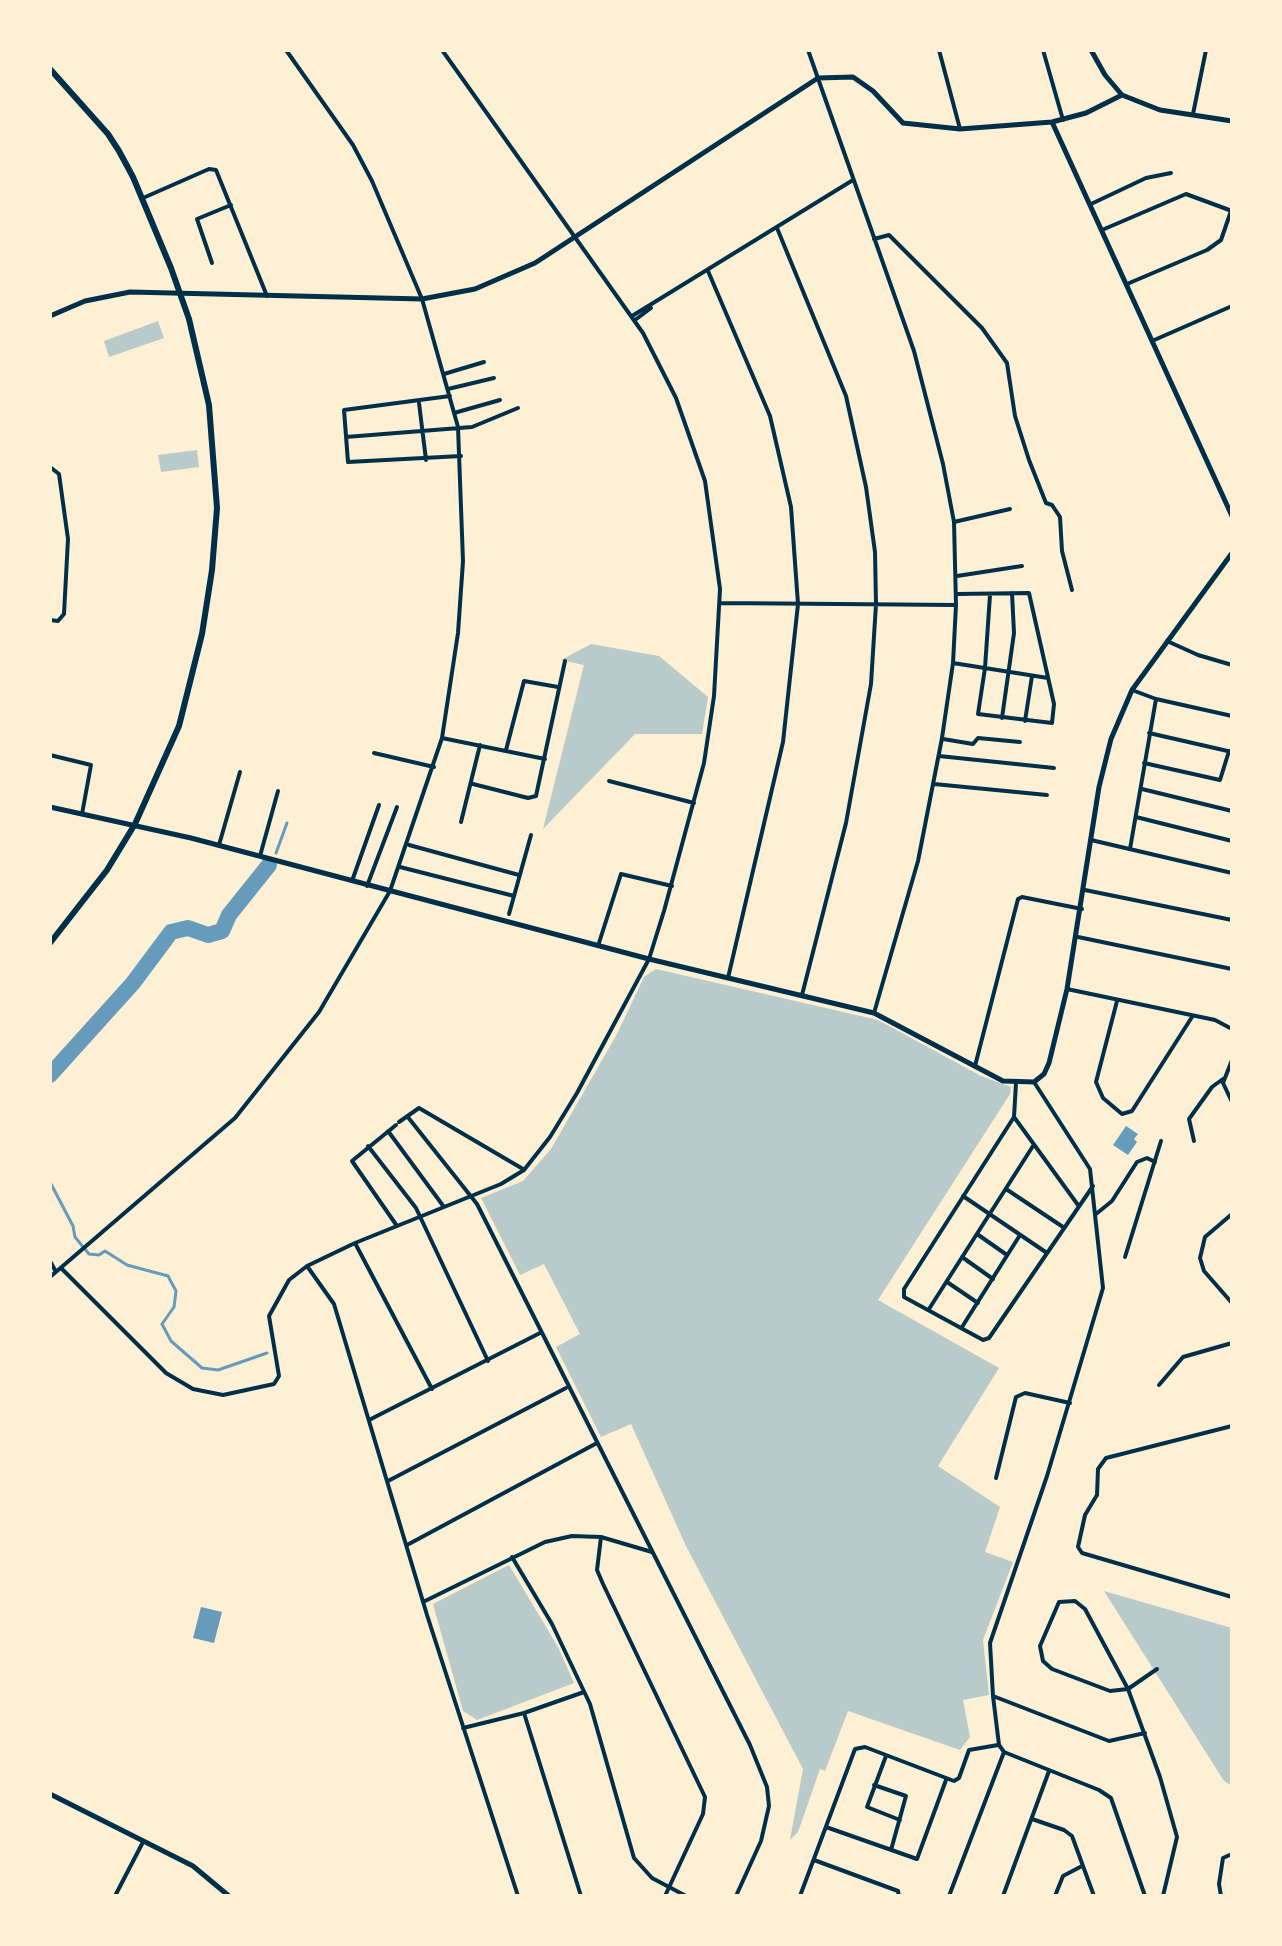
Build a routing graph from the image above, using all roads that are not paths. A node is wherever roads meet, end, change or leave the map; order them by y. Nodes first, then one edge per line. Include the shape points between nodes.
1 (286, 50) edge
2 (442, 50) edge
3 (808, 50) edge
4 (939, 50) edge
5 (1043, 50) edge
6 (1091, 50) edge
7 (1206, 50) edge
8 (50, 69) edge
9 (818, 78) junction
10 (1122, 95) junction
11 (1193, 114) junction
12 (1063, 120) junction
13 (1232, 121) edge
14 (1052, 122) junction
15 (960, 129) junction
16 (1171, 173) dead end
17 (853, 180) junction
18 (143, 198) junction
19 (1091, 204) junction
20 (231, 205) junction
21 (1232, 211) edge
22 (777, 228) junction
23 (1102, 230) junction
24 (574, 238) junction
25 (874, 239) junction
26 (212, 263) dead end
27 (708, 271) junction
28 (1127, 284) junction
29 (180, 292) junction
30 (267, 296) junction
31 (422, 299) junction
32 (1232, 306) edge
33 (50, 316) edge
34 (633, 318) junction
35 (1152, 341) junction
36 (484, 362) dead end
37 (444, 374) junction
38 (494, 378) dead end
39 (449, 392) junction
40 (500, 400) dead end
41 (419, 402) junction
42 (518, 408) dead end
43 (454, 413) junction
44 (458, 427) junction
45 (422, 431) junction
46 (346, 437) junction
47 (461, 456) junction
48 (426, 460) junction
49 (50, 467) edge
50 (1010, 509) dead end
51 (1232, 516) edge
52 (954, 522) junction
53 (1232, 553) edge
54 (1022, 566) dead end
55 (957, 576) junction
56 (1072, 590) dead end
57 (1012, 593) junction
58 (957, 594) junction
59 (990, 595) junction
60 (720, 603) junction
61 (798, 604) junction
62 (876, 604) junction
63 (956, 605) junction
64 (50, 620) edge
65 (1167, 641) junction
66 (565, 661) dead end
67 (953, 663) junction
68 (1232, 665) edge
69 (985, 668) junction
70 (1009, 672) junction
71 (1032, 676) junction
72 (1048, 678) junction
73 (558, 687) junction
74 (1132, 690) junction
75 (1156, 699) junction
76 (1232, 716) edge
77 (1002, 718) junction
78 (1025, 721) junction
79 (1149, 733) junction
80 (442, 738) junction
81 (942, 738) junction
82 (1020, 742) dead end
83 (480, 745) junction
84 (506, 750) junction
85 (1230, 752) edge
86 (374, 753) dead end
87 (50, 755) edge
88 (939, 756) junction
89 (545, 759) junction
90 (1144, 763) junction
91 (434, 767) junction
92 (1054, 768) dead end
93 (240, 772) dead end
94 (609, 781) dead end
95 (473, 784) junction
96 (934, 784) junction
97 (1142, 789) junction
98 (278, 791) dead end
99 (1047, 795) dead end
100 (694, 803) junction
101 (379, 805) dead end
102 (50, 807) edge
103 (397, 807) dead end
104 (1232, 811) edge
105 (82, 814) junction
106 (1136, 817) junction
107 (461, 822) dead end
108 (135, 824) junction
109 (531, 835) dead end
110 (1091, 840) junction
111 (1232, 841) edge
112 (409, 844) junction
113 (219, 845) junction
114 (1130, 849) junction
115 (260, 856) junction
116 (400, 867) junction
117 (1232, 873) edge
118 (519, 875) junction
119 (352, 881) junction
120 (367, 886) junction
121 (672, 886) junction
122 (1085, 890) junction
123 (390, 891) junction
124 (514, 896) junction
125 (1082, 909) junction
126 (509, 914) dead end
127 (1232, 920) edge
128 (1078, 937) junction
129 (50, 943) edge
130 (598, 946) junction
131 (649, 959) junction
132 (1232, 969) edge
133 (728, 978) junction
134 (1067, 989) junction
135 (802, 995) junction
136 (1117, 1001) junction
137 (874, 1013) junction
138 (1192, 1017) junction
139 (1232, 1029) edge
140 (1232, 1060) edge
141 (975, 1066) junction
142 (1223, 1079) junction
143 (1034, 1082) junction
144 (1016, 1083) junction
145 (1232, 1102) edge
146 (407, 1116) junction
147 (1014, 1117) junction
148 (388, 1131) junction
149 (1161, 1141) dead end
150 (1194, 1141) dead end
151 (368, 1146) junction
152 (1033, 1146) junction
153 (1155, 1162) junction
154 (524, 1170) junction
155 (1093, 1186) junction
156 (1006, 1189) junction
157 (963, 1196) junction
158 (471, 1197) junction
159 (442, 1205) junction
160 (1078, 1205) junction
161 (990, 1214) junction
162 (1095, 1214) junction
163 (1232, 1214) edge
164 (420, 1216) junction
165 (397, 1226) junction
166 (1063, 1227) junction
167 (977, 1234) junction
168 (1020, 1235) junction
169 (355, 1243) junction
170 (1047, 1253) junction
171 (1007, 1255) junction
172 (962, 1257) junction
173 (1125, 1257) dead end
174 (50, 1261) edge
175 (307, 1266) junction
176 (58, 1270) junction
177 (50, 1277) edge
178 (993, 1279) junction
179 (946, 1281) junction
180 (978, 1303) junction
181 (1232, 1303) edge
182 (929, 1309) junction
183 (962, 1327) junction
184 (540, 1333) junction
185 (1232, 1343) edge
186 (488, 1361) junction
187 (1159, 1385) dead end
188 (567, 1387) junction
189 (432, 1389) junction
190 (1070, 1403) junction
191 (369, 1420) junction
192 (1232, 1426) edge
193 (597, 1443) junction
194 (996, 1478) dead end
195 (388, 1481) junction
196 (601, 1537) junction
197 (407, 1545) junction
198 (652, 1552) junction
199 (512, 1557) junction
200 (1232, 1597) edge
201 (423, 1602) junction
202 (1157, 1669) dead end
203 (1128, 1689) junction
204 (584, 1692) junction
205 (993, 1696) junction
206 (524, 1713) junction
207 (463, 1728) junction
208 (1145, 1733) junction
209 (999, 1745) junction
210 (1004, 1752) junction
211 (886, 1755) junction
212 (1049, 1771) junction
213 (946, 1780) junction
214 (874, 1785) junction
215 (50, 1794) edge
216 (1032, 1819) junction
217 (900, 1820) junction
218 (826, 1827) junction
219 (143, 1842) junction
220 (891, 1850) junction
221 (1232, 1854) edge
222 (814, 1860) junction
223 (1082, 1866) junction
224 (669, 1888) junction
225 (899, 1894) edge
226 (115, 1896) edge
227 (229, 1896) edge
228 (518, 1896) edge
229 (581, 1896) edge
230 (665, 1896) edge
231 (686, 1896) edge
232 (736, 1896) edge
233 (800, 1896) edge
234 (949, 1896) edge
235 (1003, 1896) edge
236 (1055, 1896) edge
237 (1094, 1896) edge
238 (1145, 1896) edge
239 (1163, 1896) edge
240 (1221, 1896) edge

1 - 31 street via 353,145
2 - 24 street
3 - 9 street
4 - 15 street
5 - 12 street
6 - 10 street
7 - 11 street
8 - 18 main road via 108,134
9 - 15 street via 853,77 903,123
9 - 17 street
9 - 24 street
10 - 11 street via 1146,106
10 - 12 street
11 - 13 street
12 - 14 street
14 - 15 street
14 - 19 street
16 - 19 street via 1146,178
17 - 22 street
17 - 25 street
18 - 20 street via 213,169
18 - 29 main road
19 - 23 street
20 - 26 street via 197,219
20 - 30 street
21 - 23 street via 1186,194
21 - 28 street via 1225,233 1214,245
22 - 27 street
22 - 62 street via 849,408 875,552
23 - 28 street
24 - 31 street via 495,282
24 - 34 street
25 - 52 street via 924,384
25 - 56 street via 889,235 982,328 1007,363 1029,460 1046,503 1060,517
27 - 34 street
27 - 61 street via 770,416 791,507
28 - 35 street
29 - 30 street
29 - 33 street via 130,292 85,301
29 - 108 main road via 212,426 217,508 212,570 196,665 179,726
30 - 31 street
31 - 37 street
32 - 35 street
34 - 60 street via 668,380 700,465 712,518
35 - 51 street
36 - 37 street
37 - 39 street
38 - 39 street
39 - 41 street
39 - 43 street
40 - 43 street
41 - 45 street
41 - 46 street via 344,410
42 - 44 street via 472,427
43 - 44 street
44 - 45 street
44 - 47 street
45 - 46 street
45 - 48 street
46 - 48 street via 350,463
47 - 48 street
47 - 80 street via 463,561
49 - 64 street via 59,474 68,539 64,614 58,621
50 - 52 street
52 - 55 street
53 - 65 street
54 - 55 street
55 - 58 street
57 - 59 street
57 - 70 street
57 - 72 street via 1029,593
58 - 59 street
58 - 63 street
59 - 69 street
60 - 61 street
60 - 100 street via 711,719
61 - 62 street
61 - 133 street via 769,817
62 - 63 street
62 - 135 street via 871,684 846,823
63 - 67 street
65 - 68 street
65 - 74 street
66 - 73 street
67 - 69 street
67 - 81 street
69 - 70 street
69 - 77 street via 978,714
70 - 71 street
70 - 77 street
71 - 72 street
71 - 78 street
72 - 78 street via 1054,721
73 - 84 street via 524,681
73 - 89 street
74 - 75 street
74 - 110 street via 1111,739
75 - 76 street
75 - 79 street
77 - 78 street
79 - 85 street
79 - 90 street
80 - 83 street
80 - 91 street
81 - 82 street via 973,744 978,738
81 - 88 street
83 - 84 street
83 - 95 street
84 - 89 street
85 - 90 street via 1220,780
86 - 91 street
87 - 105 street via 91,765
88 - 92 street
88 - 96 street
89 - 95 street via 533,797
90 - 97 street
91 - 112 street
93 - 113 street
94 - 100 street
95 - 107 street
96 - 99 street
96 - 137 street via 918,861
97 - 104 street
97 - 106 street
98 - 115 street
100 - 121 street
101 - 119 street
102 - 105 street
103 - 120 street
105 - 108 street
106 - 111 street
106 - 114 street
108 - 113 street
108 - 129 main road
109 - 118 street
110 - 114 street
110 - 122 street
112 - 116 street
112 - 118 street
113 - 115 street
114 - 117 street
115 - 119 street
116 - 123 street
116 - 124 street
118 - 124 street
119 - 120 street
120 - 123 street
121 - 130 street via 621,874
121 - 131 street
122 - 125 street
122 - 127 street
123 - 130 street
123 - 176 street via 319,1012 248,1104
124 - 126 street
125 - 128 street
125 - 141 street via 1018,899
128 - 132 street
128 - 134 street
130 - 131 street
131 - 133 street
131 - 154 street via 577,1093
133 - 135 street
134 - 136 street
134 - 143 street via 1049,1063
135 - 137 street
136 - 138 street
136 - 138 street via 1096,1082 1103,1098 1122,1114 1132,1111
137 - 141 street
138 - 139 street
140 - 142 street
141 - 144 street
142 - 145 street
142 - 150 street via 1189,1119
143 - 144 street
143 - 155 street via 1086,1161
144 - 147 street
146 - 148 street
146 - 154 street via 420,1108
146 - 158 street
147 - 152 street
147 - 157 street
148 - 151 street
148 - 159 street
149 - 153 street
151 - 164 street
151 - 165 street via 354,1158 354,1165
152 - 156 street
152 - 160 street
153 - 162 street via 1137,1162 1112,1201
153 - 173 street
154 - 158 street
155 - 160 street
155 - 162 street
156 - 161 street
156 - 166 street
157 - 161 street
157 - 182 street via 904,1289 904,1297
158 - 159 street
158 - 184 street
159 - 164 street
160 - 166 street
161 - 167 street
161 - 168 street
162 - 190 street via 1103,1288
163 - 181 street via 1205,1237 1200,1258 1204,1271
164 - 165 street
164 - 186 street
165 - 169 street
166 - 170 street
167 - 171 street
167 - 172 street
168 - 170 street
168 - 171 street
169 - 175 street
169 - 189 street
170 - 183 street via 989,1338 983,1340
171 - 178 street
172 - 178 street
172 - 179 street
174 - 176 street
175 - 176 street via 289,1280 269,1316 278,1381 223,1395 193,1389 166,1373
175 - 191 street via 334,1304
176 - 177 street
178 - 180 street
179 - 180 street
179 - 182 street
180 - 183 street
182 - 183 street
184 - 186 street
184 - 188 street
185 - 187 street via 1183,1357
186 - 189 street
188 - 193 street
188 - 195 street
189 - 191 street
190 - 194 street via 1025,1393 1016,1397
190 - 205 street via 990,1643
191 - 195 street
192 - 200 street via 1106,1458 1098,1469 1096,1498 1078,1543 1082,1553
193 - 197 street
193 - 198 street
195 - 197 street
196 - 198 street
196 - 199 street via 545,1542
196 - 224 street via 597,1570 705,1797 703,1814
197 - 201 street
198 - 232 street via 767,1787 765,1829
199 - 201 street
199 - 204 street
201 - 207 street
202 - 203 street
203 - 203 street via 1080,1604 1065,1600 1056,1606 1040,1646 1043,1661 1110,1691
203 - 208 street
204 - 206 street
204 - 224 street via 634,1858
205 - 208 street via 1109,1741
205 - 209 street
206 - 207 street
206 - 229 street
207 - 228 street
208 - 239 street via 1177,1837
209 - 210 street
209 - 213 street via 969,1750 959,1778
210 - 212 street
210 - 234 street
211 - 213 street
211 - 214 street
211 - 218 street via 857,1748 852,1753
212 - 216 street
212 - 238 street via 1111,1798
213 - 220 street via 917,1858
214 - 217 street via 867,1807
214 - 217 street via 906,1796
215 - 219 street
216 - 223 street via 1069,1833
216 - 235 street
217 - 220 street
218 - 220 street
218 - 222 street
219 - 226 street
219 - 227 street via 205,1873
221 - 240 street via 1223,1858
222 - 225 street
222 - 233 street
223 - 236 street via 1063,1876
223 - 237 street
224 - 230 street
224 - 231 street

